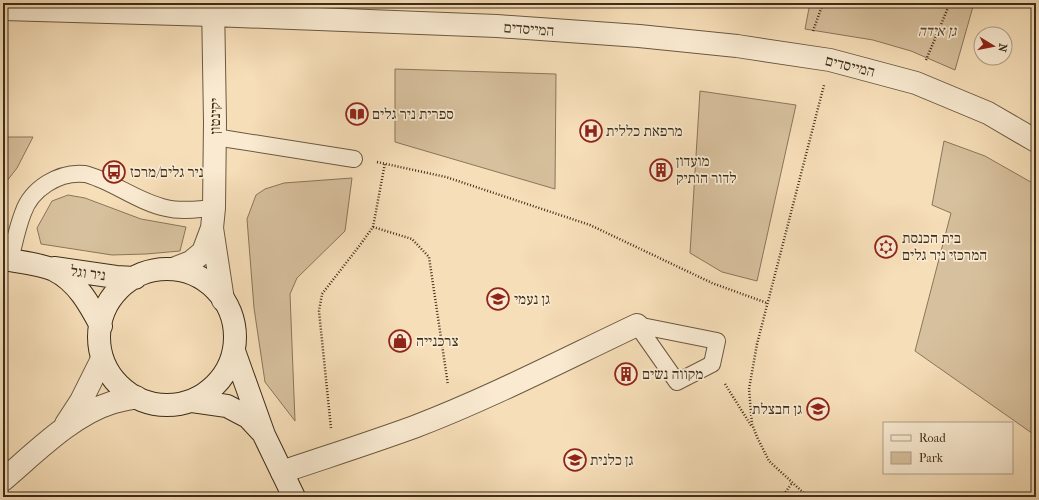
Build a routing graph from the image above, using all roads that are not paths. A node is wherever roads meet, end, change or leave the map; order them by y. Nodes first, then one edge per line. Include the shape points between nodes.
1 (3, 9) edge
2 (213, 9) edge
3 (215, 137) junction
4 (1036, 141) edge
5 (354, 159) road end
6 (213, 218) junction
7 (6, 259) edge
8 (41, 267) junction
9 (173, 269) junction
10 (135, 278) junction
11 (222, 300) junction
12 (637, 325) junction
13 (101, 326) junction
14 (234, 351) junction
15 (102, 359) junction
16 (136, 397) junction
17 (192, 401) junction
18 (62, 430) junction
19 (264, 435) junction
20 (282, 472) junction
21 (3, 480) edge
22 (294, 497) edge

1 - 2 street, המייסדים
2 - 3 street, יקינטון
2 - 4 street, המייסדים via 631,36 737,46 830,60 916,83 988,113
3 - 5 lane
3 - 6 street, יקינטון
6 - 7 lane via 142,200 85,174 65,175 47,183 33,194 23,212
6 - 9 street, יקינטון via 203,252 192,262
6 - 11 street, יקינטון
7 - 8 street, ניר וגל
8 - 10 street, ניר וגל
8 - 13 street, ניר וגל via 54,270 70,281 92,308
9 - 10 street via 150,271
9 - 11 street via 195,275 214,288
10 - 13 street via 114,295 103,315
11 - 14 street via 227,306 234,328
12 - 12 lane via 677,382 712,364 717,341
12 - 20 street via 452,412
13 - 15 street via 99,337
14 - 17 street via 225,372 211,389
14 - 19 street
15 - 16 street via 112,378 128,394
15 - 18 street via 81,401
16 - 17 street via 148,403 170,406
16 - 18 street via 111,403 90,412
17 - 19 street via 227,406 248,417
18 - 21 street
19 - 20 street
20 - 22 street

